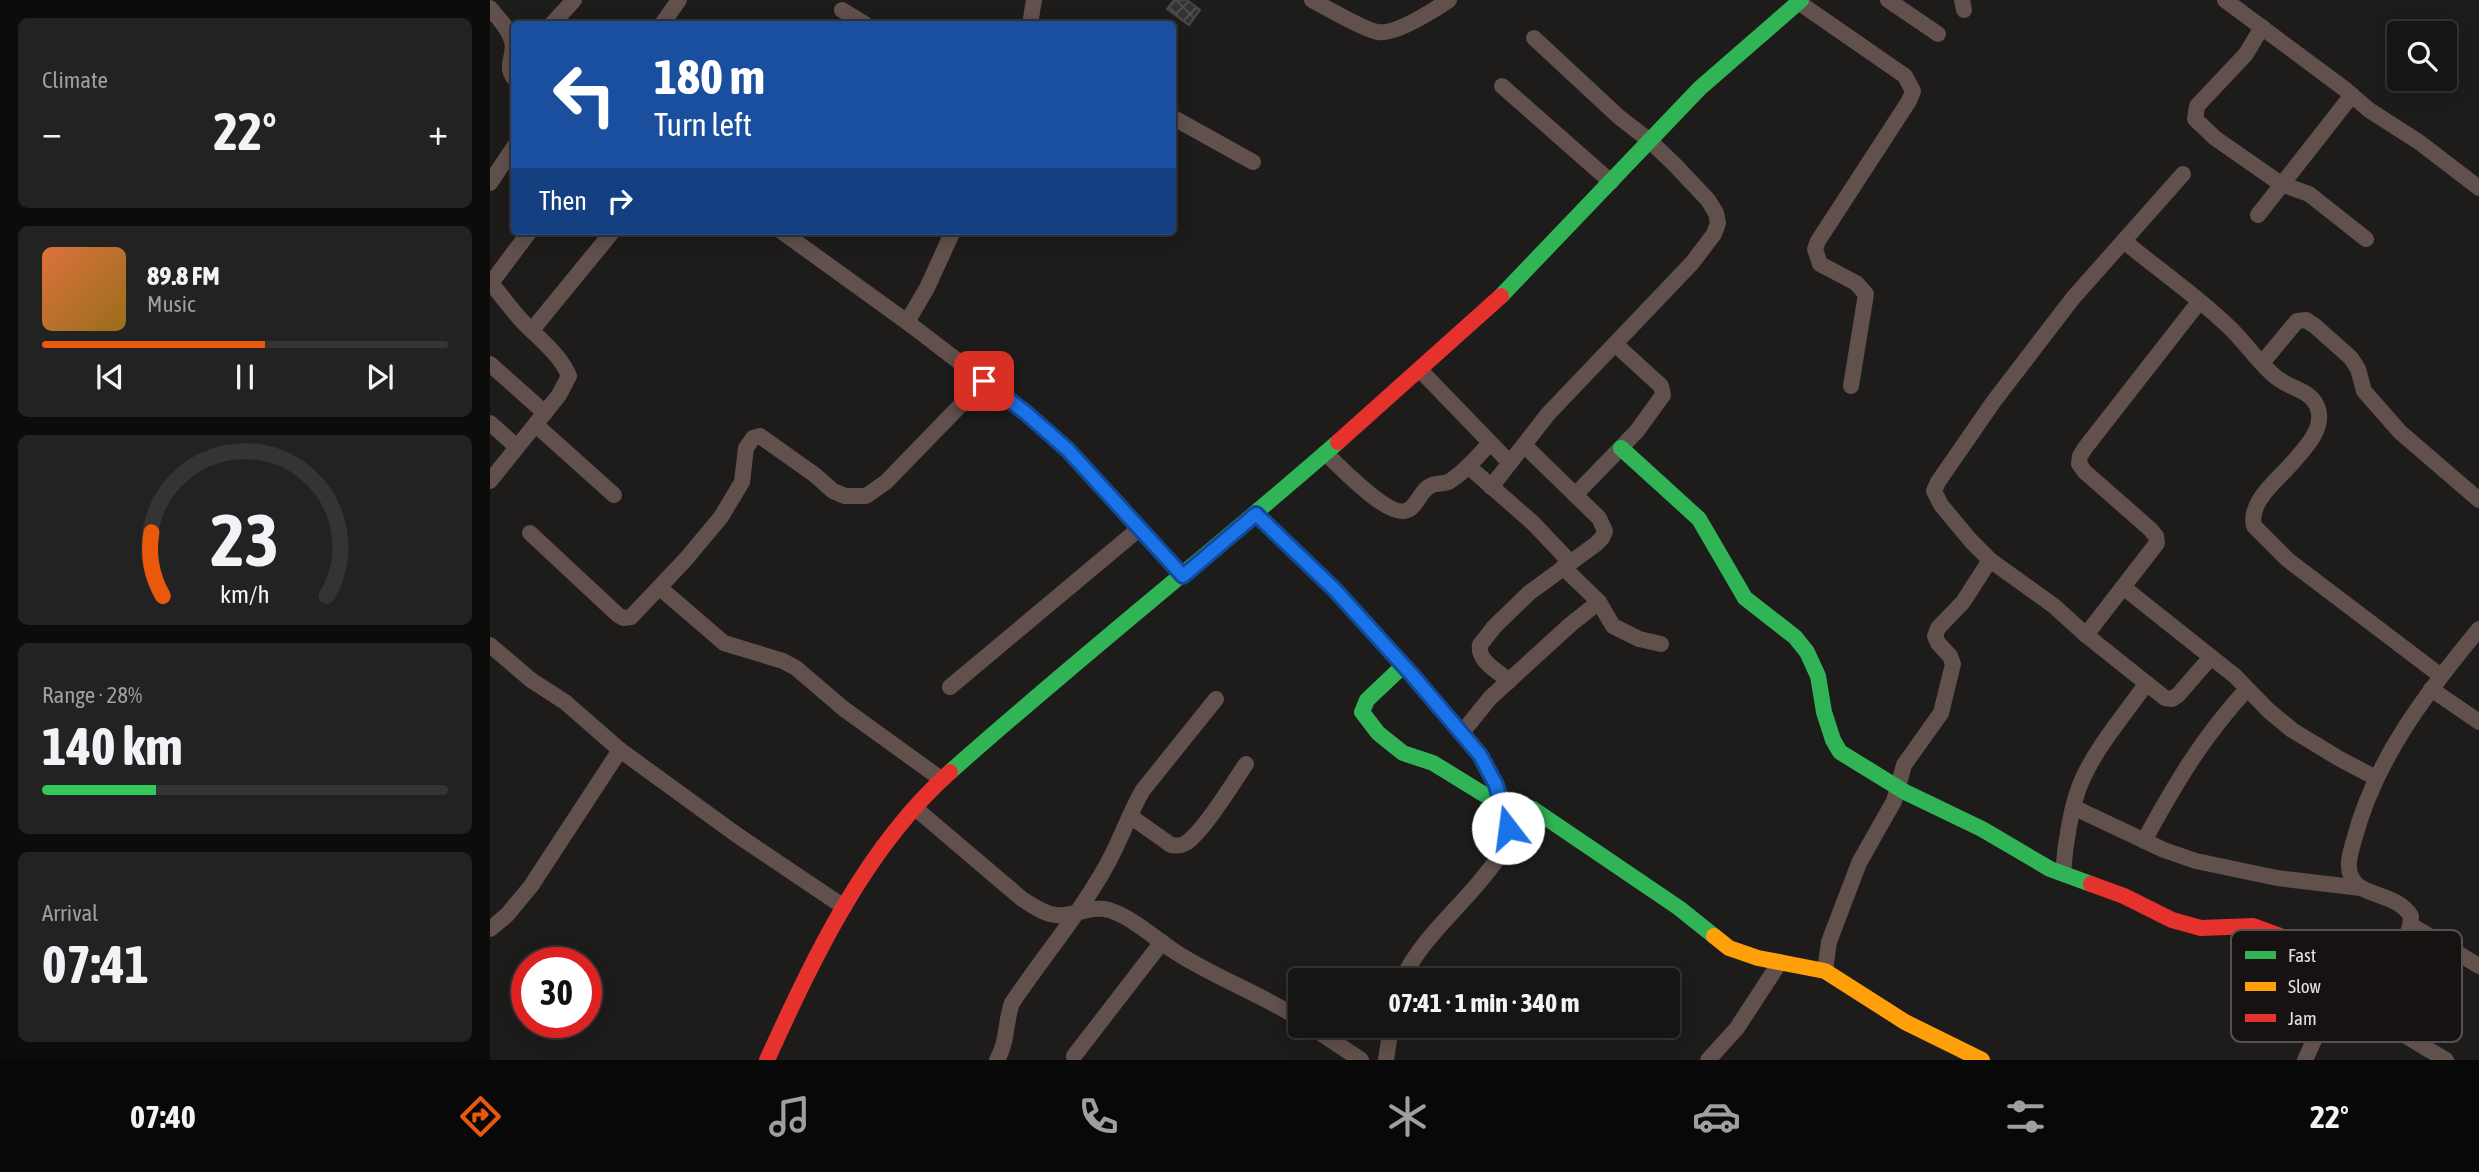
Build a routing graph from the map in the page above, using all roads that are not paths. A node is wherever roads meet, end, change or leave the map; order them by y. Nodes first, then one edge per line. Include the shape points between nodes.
1 (574, 0) edge
2 (679, 0) edge
3 (1034, 0) edge
4 (1312, 0) edge
5 (1448, 0) edge
6 (1888, 0) edge
7 (2225, 0) edge
8 (1799, 1) edge
9 (490, 8) edge
10 (842, 10) dead end
11 (555, 21) edge
12 (664, 21) edge
13 (860, 21) edge
14 (1030, 21) edge
15 (2262, 27) junction
16 (1938, 34) dead end
17 (511, 37) edge
18 (1534, 38) dead end
19 (511, 55) edge
20 (511, 75) edge
21 (1502, 86) dead end
22 (2351, 95) junction
23 (1176, 119) edge
24 (1650, 141) junction
25 (511, 152) edge
26 (1253, 162) dead end
27 (2183, 174) dead end
28 (1611, 182) junction
29 (490, 183) edge
30 (2281, 184) junction
31 (2479, 188) edge
32 (2258, 215) dead end
33 (527, 235) edge
34 (610, 235) edge
35 (787, 235) edge
36 (951, 235) edge
37 (2366, 239) dead end
38 (2125, 242) junction
39 (490, 282) edge
40 (2199, 302) junction
41 (907, 322) junction
42 (531, 330) junction
43 (1615, 344) junction
44 (490, 363) edge
45 (2262, 363) junction
46 (1420, 370) junction
47 (984, 381) junction
48 (1851, 386) dead end
49 (540, 419) junction
50 (490, 423) edge
51 (1490, 443) junction
52 (1524, 445) junction
53 (517, 447) junction
54 (1620, 448) junction
55 (1325, 453) junction
56 (1510, 463) junction
57 (1468, 466) junction
58 (490, 481) edge
59 (1491, 487) junction
60 (614, 495) dead end
61 (1575, 495) junction
62 (2479, 500) edge
63 (1256, 514) junction
64 (1140, 528) junction
65 (530, 533) dead end
66 (1990, 560) junction
67 (1567, 564) junction
68 (1183, 576) junction
69 (660, 587) junction
70 (2123, 587) junction
71 (1599, 602) junction
72 (2479, 629) edge
73 (2086, 635) junction
74 (1661, 644) dead end
75 (490, 645) edge
76 (2210, 657) junction
77 (1404, 665) junction
78 (1509, 681) junction
79 (2436, 683) junction
80 (2146, 684) junction
81 (950, 687) dead end
82 (2247, 689) junction
83 (1216, 699) dead end
84 (2479, 722) edge
85 (1461, 734) junction
86 (620, 750) junction
87 (1247, 764) dead end
88 (2376, 778) junction
89 (941, 779) junction
90 (1899, 788) junction
91 (1501, 800) junction
92 (915, 807) junction
93 (2075, 808) junction
94 (1130, 816) junction
95 (2144, 841) junction
96 (2063, 873) junction
97 (2361, 888) junction
98 (844, 907) junction
99 (1079, 911) junction
100 (2411, 925) junction
101 (490, 929) edge
102 (2267, 930) edge
103 (2408, 930) edge
104 (2419, 930) edge
105 (1162, 943) junction
106 (2462, 956) edge
107 (1780, 962) junction
108 (2479, 966) edge
109 (1409, 968) edge
110 (1825, 971) junction
111 (1288, 1012) edge
112 (1328, 1038) edge
113 (1389, 1038) edge
114 (2314, 1042) edge
115 (2416, 1042) edge
116 (1074, 1056) dead end
117 (767, 1060) edge
118 (997, 1060) edge
119 (1361, 1060) edge
120 (1386, 1060) edge
121 (1708, 1060) edge
122 (1982, 1060) edge
123 (2305, 1060) edge
124 (2446, 1060) edge

1 - 11 street
2 - 12 street
3 - 14 street
4 - 5 street via 1378,33 1416,20
6 - 16 street
7 - 15 street
8 - 24 street via 1700,88
8 - 48 street via 1905,76 1913,90 1815,249 1820,264 1857,283 1866,294
9 - 17 street
10 - 13 street
15 - 22 street
15 - 30 street via 2246,54 2197,106 2195,119
18 - 24 street
19 - 20 street
21 - 28 street
22 - 30 street
22 - 31 street
23 - 26 street
24 - 28 street
24 - 43 street via 1708,200 1718,223 1705,247
25 - 29 street
27 - 38 street
28 - 46 street via 1537,261
30 - 32 street
30 - 37 street via 2309,194
33 - 39 street
34 - 42 street
35 - 41 street
36 - 41 street
38 - 40 street
38 - 66 street via 2073,298 1994,401 1934,491
39 - 42 street
40 - 45 street
40 - 70 street via 2080,456 2085,472 2156,536 2157,543
41 - 47 street
42 - 49 street via 569,376
43 - 52 street
43 - 54 street via 1661,386 1663,395
44 - 49 street
45 - 62 street via 2297,321 2306,320 2351,358 2364,391 2400,432
45 - 79 street via 2278,379 2309,395 2319,421 2305,449 2256,506 2254,526 2288,560
46 - 51 street
46 - 55 street
47 - 64 street via 1068,450
47 - 69 street via 886,482 866,496 833,491 760,436 753,438 736,495
49 - 53 street
49 - 60 street
50 - 53 street
51 - 56 street
51 - 57 street
52 - 56 street
52 - 61 street
53 - 58 street
54 - 61 street
54 - 90 street via 1699,519 1745,597 1807,652 1840,752
55 - 57 street via 1399,512 1413,507 1426,488 1448,482
55 - 63 street
56 - 59 street
57 - 59 street
59 - 67 street via 1533,523
61 - 67 street via 1599,518 1605,531 1596,544
63 - 68 street
63 - 77 street
64 - 68 street
64 - 81 street
65 - 69 street via 623,618 636,613
66 - 73 street
66 - 90 street via 1963,602 1938,628 1935,636 1953,664 1949,684 1941,712 1904,765
67 - 71 street
67 - 78 street via 1519,602 1480,645 1481,658
68 - 89 street
69 - 89 street via 724,643 796,668
70 - 73 street
70 - 76 street
71 - 74 street via 1614,626
71 - 78 street
72 - 79 street
73 - 80 street
75 - 86 street
76 - 80 street via 2172,699
76 - 82 street
77 - 85 street
77 - 91 street via 1363,706 1370,725 1403,753 1433,763
78 - 85 street
79 - 84 street
79 - 88 street
80 - 93 street via 2087,770
82 - 88 street via 2303,738
82 - 95 street via 2200,745
83 - 94 street via 1153,775
85 - 91 street via 1485,764
86 - 98 street
86 - 101 street via 531,886
87 - 94 street via 1185,843 1171,845
88 - 97 street via 2350,856 2350,875
89 - 92 street
90 - 96 street
90 - 110 street via 1859,863 1829,942
91 - 107 street via 1542,815 1730,948
91 - 109 street via 1508,828 1501,853
92 - 98 street
92 - 99 street via 1022,899 1056,915
93 - 95 street
93 - 96 street
94 - 99 street
95 - 97 street via 2196,861 2277,878
96 - 102 street via 2183,924
97 - 100 street via 2399,902 2411,916
98 - 117 street via 811,963
99 - 105 street via 1109,911
99 - 118 street via 1013,1003
100 - 103 street
100 - 104 street
105 - 111 street
105 - 116 street
106 - 108 street
107 - 110 street
107 - 121 street via 1737,1028
110 - 122 street via 1905,1022
112 - 119 street
113 - 120 street
114 - 123 street
115 - 124 street

